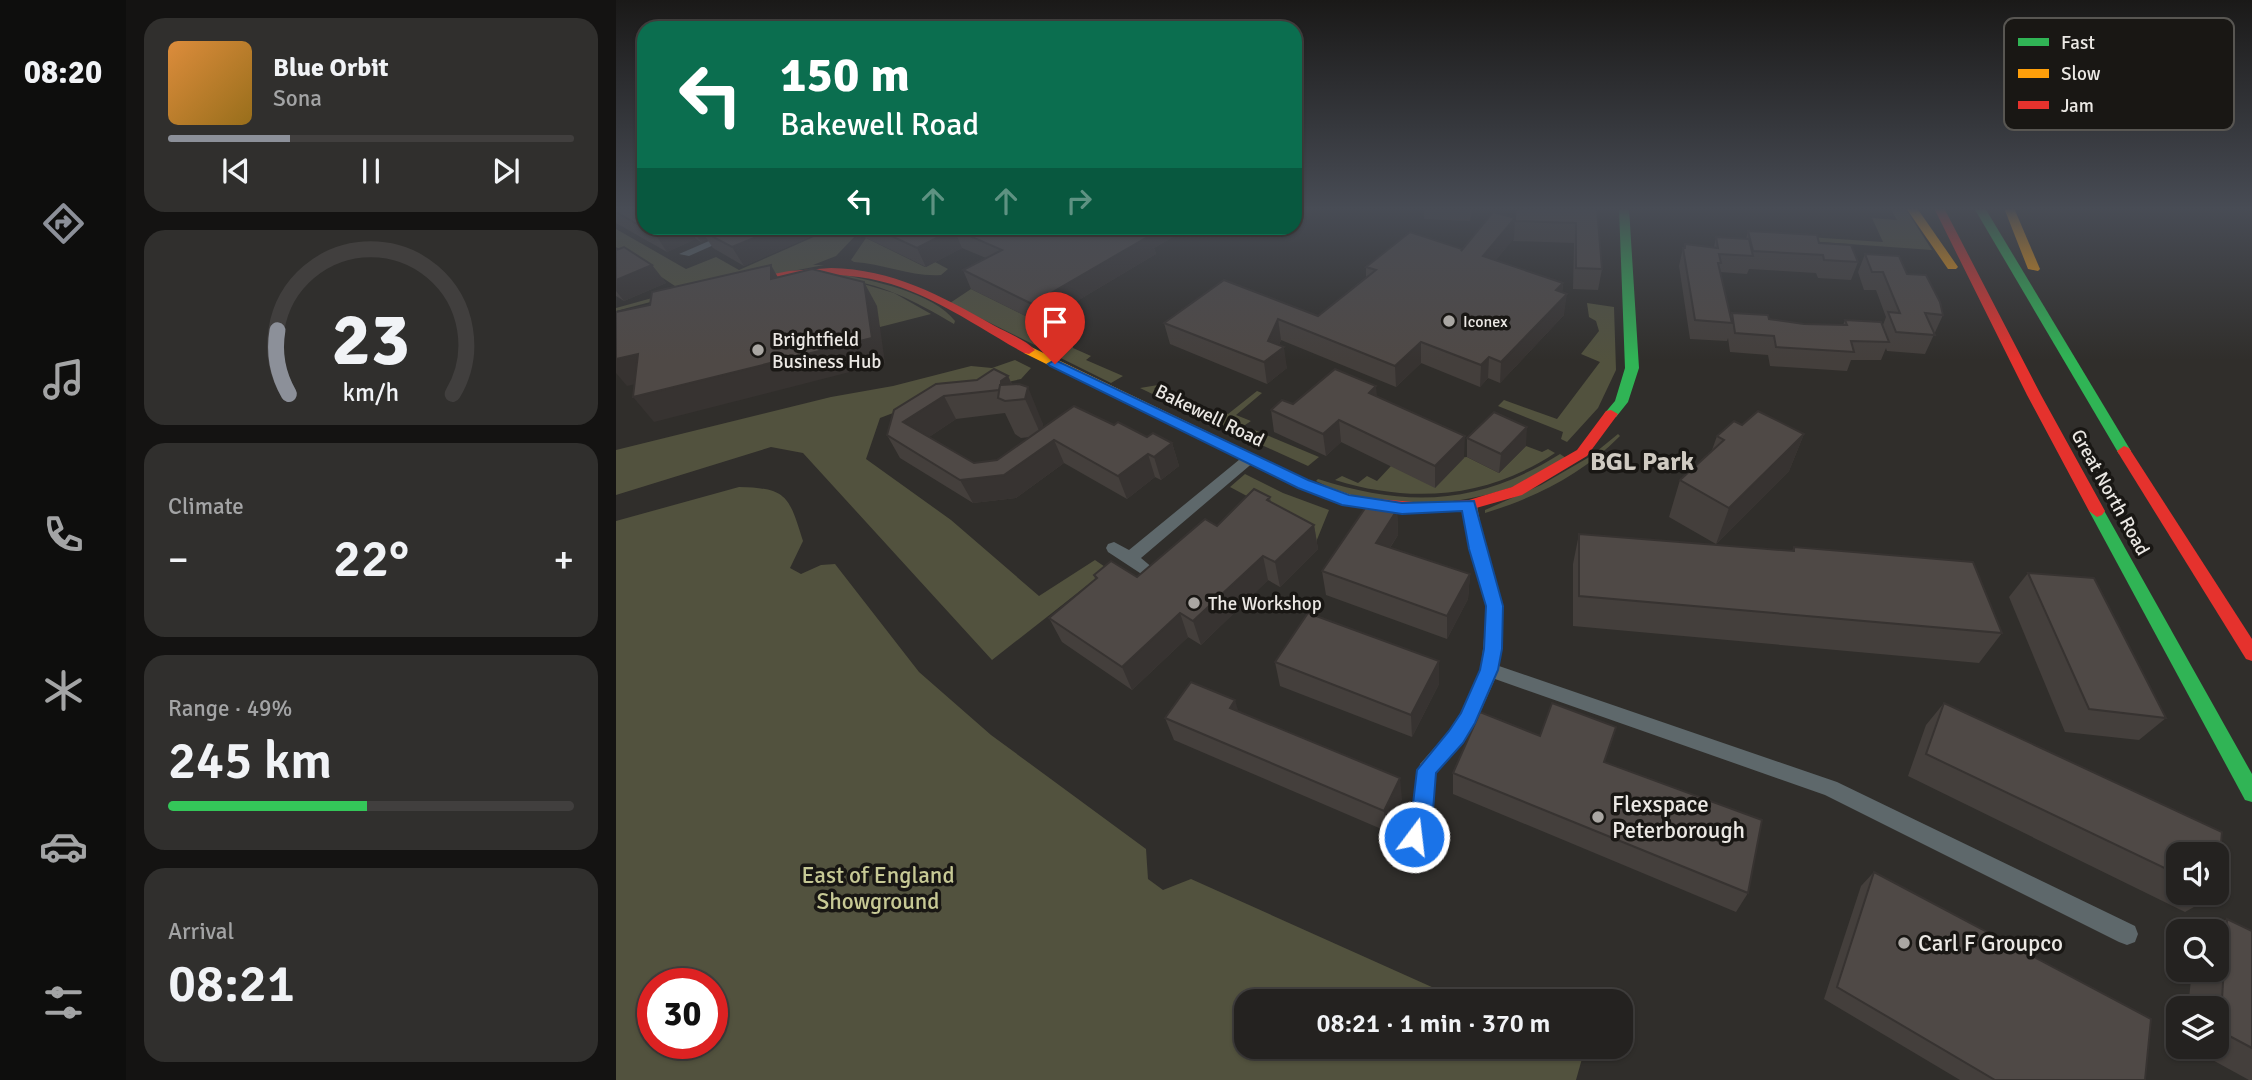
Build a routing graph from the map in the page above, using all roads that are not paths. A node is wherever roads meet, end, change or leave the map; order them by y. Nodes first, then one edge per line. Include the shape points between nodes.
1 (1627, 258) edge
2 (1947, 258) edge
3 (1964, 258) edge
4 (2010, 258) edge
5 (2030, 258) edge
6 (732, 285) edge
7 (2009, 347) junction
8 (2075, 366) junction
9 (1250, 457) junction
10 (1469, 505) junction
11 (1114, 548) dead end
12 (1129, 558) junction
13 (1146, 569) edge
14 (2252, 654) edge
15 (1489, 670) junction
16 (2252, 793) edge
17 (1414, 837) dead end
18 (2127, 934) dead end

1 - 10 main road, Bakewell Road via 1632,368 1621,402 1582,453 1567,464 1517,491
2 - 7 main road
3 - 7 main road, Great North Road
4 - 8 main road, Great North Road
5 - 8 main road
6 - 9 main road, Bakewell Road via 790,274 841,271 902,283 988,331
7 - 16 main road, Great North Road
8 - 14 main road, Great North Road
9 - 10 main road, Bakewell Road via 1347,501 1402,508
9 - 12 street
10 - 15 street via 1494,606
11 - 12 street
12 - 13 street
15 - 17 street via 1456,737 1427,770 1421,823
15 - 18 street via 1830,788

